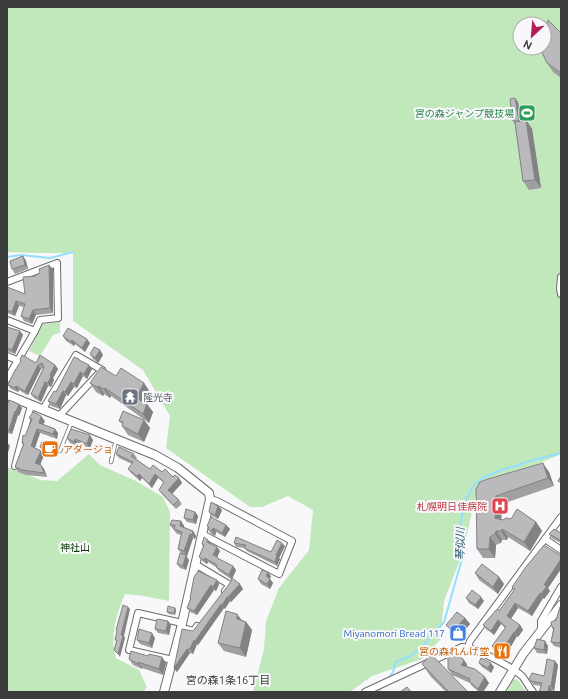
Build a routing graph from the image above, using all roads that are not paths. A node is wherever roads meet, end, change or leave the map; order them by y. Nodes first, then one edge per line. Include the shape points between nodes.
1 (561, 277) edge
2 (7, 282) edge
3 (561, 294) edge
4 (7, 320) edge
5 (35, 331) junction
6 (7, 356) edge
7 (17, 360) junction
8 (7, 379) edge
9 (7, 395) edge
10 (30, 401) junction
11 (43, 410) junction
12 (59, 416) junction
13 (72, 422) junction
14 (117, 438) junction
15 (60, 451) dead end
16 (111, 462) dead end
17 (15, 466) edge
18 (210, 499) junction
19 (561, 517) edge
20 (202, 534) junction
21 (545, 539) junction
22 (561, 550) edge
23 (195, 564) junction
24 (561, 587) edge
25 (221, 596) edge
26 (561, 605) edge
27 (203, 620) edge
28 (182, 626) junction
29 (541, 633) junction
30 (468, 647) junction
31 (173, 660) junction
32 (513, 670) junction
33 (164, 692) edge
34 (365, 692) edge
35 (500, 692) edge
36 (533, 692) edge

1 - 3 street
2 - 5 street via 57,263 58,318 40,320
4 - 5 street
5 - 7 street
6 - 7 street
7 - 8 street
9 - 10 street
10 - 11 street
10 - 17 street
11 - 12 street
11 - 12 street via 76,355 102,370
12 - 13 street
13 - 14 street
13 - 15 lane
14 - 16 lane
14 - 18 street via 178,468 204,488
18 - 20 street
18 - 20 street via 292,541 279,574
19 - 21 street
20 - 23 street
21 - 22 street
21 - 30 street
23 - 25 street via 230,585
23 - 28 street
24 - 29 street via 541,621
26 - 29 street
27 - 28 street via 194,631
28 - 31 street
28 - 31 street via 138,613 130,642 129,650
29 - 32 street
30 - 32 street
30 - 34 street via 462,646
31 - 33 street
32 - 35 street
32 - 36 street via 525,680

